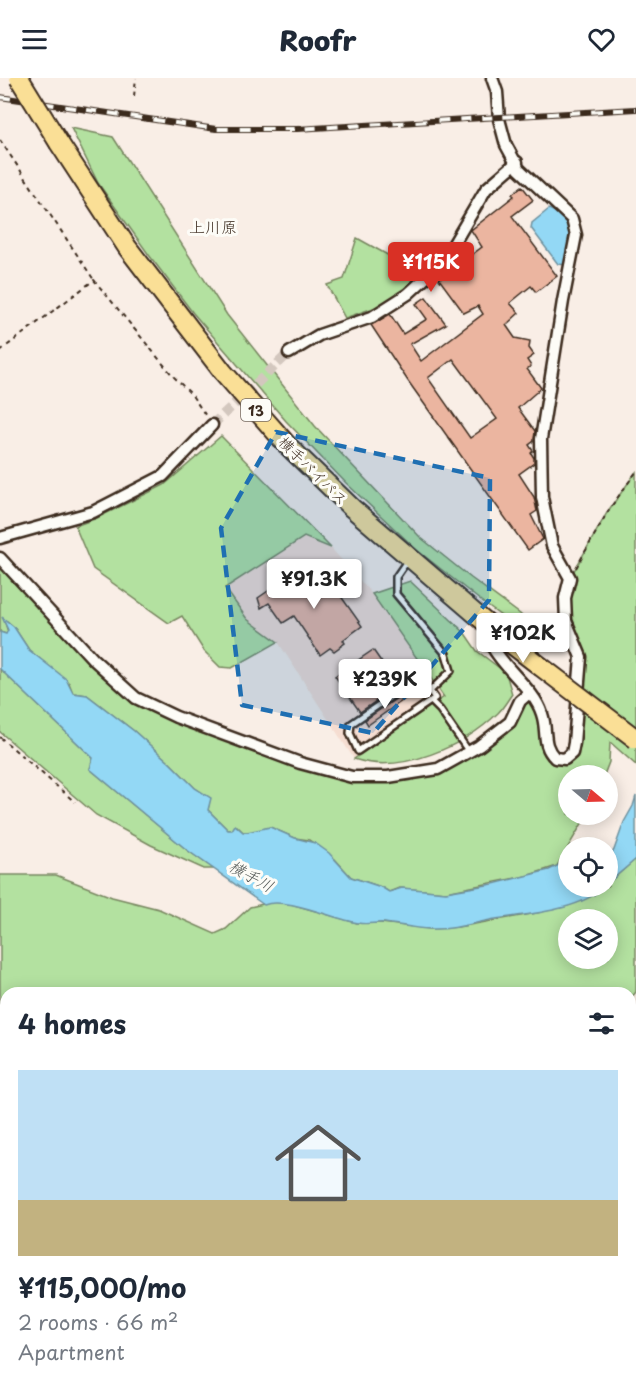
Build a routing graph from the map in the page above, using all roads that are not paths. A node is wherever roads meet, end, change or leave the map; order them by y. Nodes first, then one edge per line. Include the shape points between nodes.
1 (19, 78) edge
2 (492, 78) edge
3 (517, 162) junction
4 (289, 353) tunnel mouth
5 (212, 425) tunnel mouth
6 (0, 538) edge
7 (410, 557) junction
8 (0, 558) edge
9 (500, 635) junction
10 (430, 692) junction
11 (529, 693) junction
12 (431, 701) junction
13 (636, 739) edge
14 (469, 752) junction

1 - 7 highway, 横手バイパス / 13, bridge via 127,247 224,372 288,446
2 - 3 street via 506,145
3 - 4 street via 486,189 443,262 408,294 372,317 319,335
3 - 11 street via 519,169 572,219 576,235 542,439 542,497 552,546 570,578 564,598 566,621 581,657 574,743 572,753 565,759 555,758 547,750 542,714
5 - 6 street via 163,476 93,512
7 - 9 highway, 横手バイパス / 13
7 - 10 lane via 396,577 396,594 446,654 451,671
8 - 14 street via 93,659 136,698 176,717 300,763 352,777 388,777 438,769
9 - 11 street via 492,646
9 - 13 highway, 横手バイパス / 13, bridge
10 - 12 lane via 435,698
10 - 12 lane via 418,678 351,724 350,733 358,751
11 - 14 street via 520,701 510,722
12 - 14 lane

